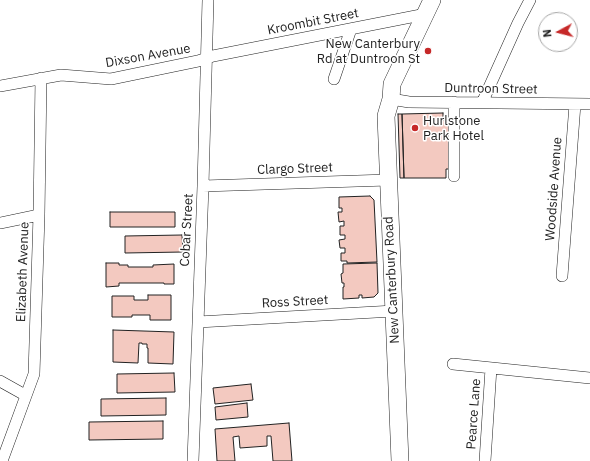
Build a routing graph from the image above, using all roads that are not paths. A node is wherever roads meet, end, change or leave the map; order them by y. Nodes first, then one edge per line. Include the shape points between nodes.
1 (208, 0) edge
2 (443, 0) edge
3 (530, 0) edge
4 (429, 7) edge
5 (351, 29) junction
6 (206, 58) junction
7 (41, 78) junction
8 (334, 79) dead end
9 (0, 86) edge
10 (391, 99) junction
11 (454, 102) junction
12 (482, 103) junction
13 (575, 104) junction
14 (590, 104) edge
15 (454, 176) dead end
16 (388, 180) junction
17 (203, 186) junction
18 (39, 215) junction
19 (0, 223) edge
20 (562, 276) dead end
21 (394, 311) junction
22 (198, 322) junction
23 (452, 364) dead end
24 (491, 368) junction
25 (590, 378) edge
26 (0, 381) edge
27 (26, 395) junction
28 (2, 461) edge
29 (193, 461) edge
30 (400, 461) edge
31 (485, 461) edge

1 - 6 street, Cobar Street
2 - 10 highway, New Canterbury Road via 401,88
3 - 12 street
4 - 5 street, Kroombit Street
4 - 10 highway, New Canterbury Road via 392,84
5 - 6 street, Kroombit Street
5 - 8 street
6 - 7 street, Dixson Avenue via 111,79 61,75
6 - 17 street, Cobar Street
7 - 9 street, Dixson Avenue
7 - 18 street, Elizabeth Avenue
10 - 11 street, Duntroon Street via 409,102
10 - 16 highway, New Canterbury Road via 386,125
11 - 12 street, Duntroon Street
11 - 15 street
12 - 13 street, Duntroon Street
13 - 14 street, Duntroon Street
13 - 20 street, Woodside Avenue
16 - 17 street, Clargo Street
16 - 21 highway, New Canterbury Road
17 - 22 street, Cobar Street
18 - 19 street
18 - 27 street, Elizabeth Avenue via 34,374
21 - 22 street, Ross Street
21 - 30 highway, New Canterbury Road
22 - 29 street, Cobar Street
23 - 24 street
24 - 25 street
24 - 31 street, Pearce Lane
26 - 27 street
27 - 28 street, Elizabeth Avenue

